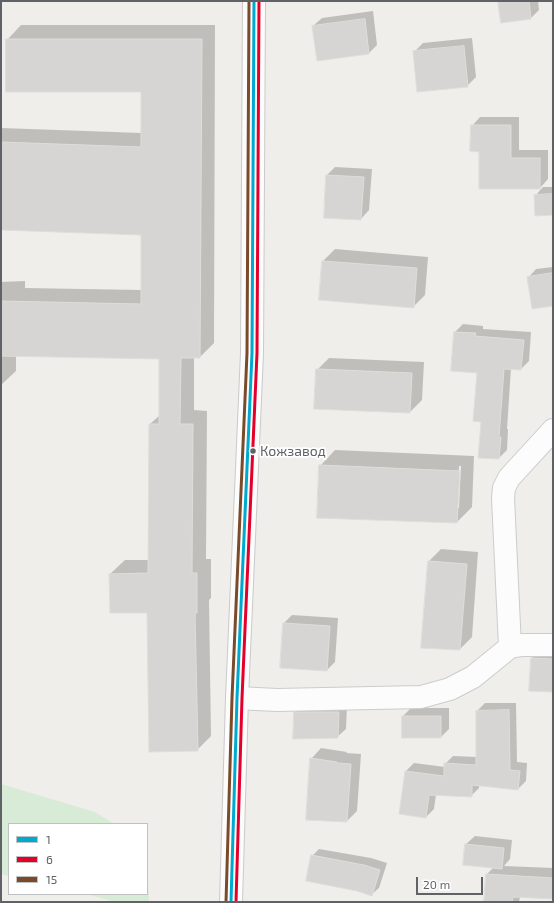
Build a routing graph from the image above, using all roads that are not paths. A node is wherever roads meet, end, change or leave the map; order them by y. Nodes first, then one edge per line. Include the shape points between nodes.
1 (254, 1) edge
2 (553, 430) edge
3 (553, 645) edge
4 (510, 647) junction
5 (236, 698) junction
6 (231, 902) edge

1 - 5 main road via 252,354
2 - 4 main road via 509,478 504,488
3 - 4 main road
4 - 5 main road via 473,677 450,689 421,697 278,700
5 - 6 main road

